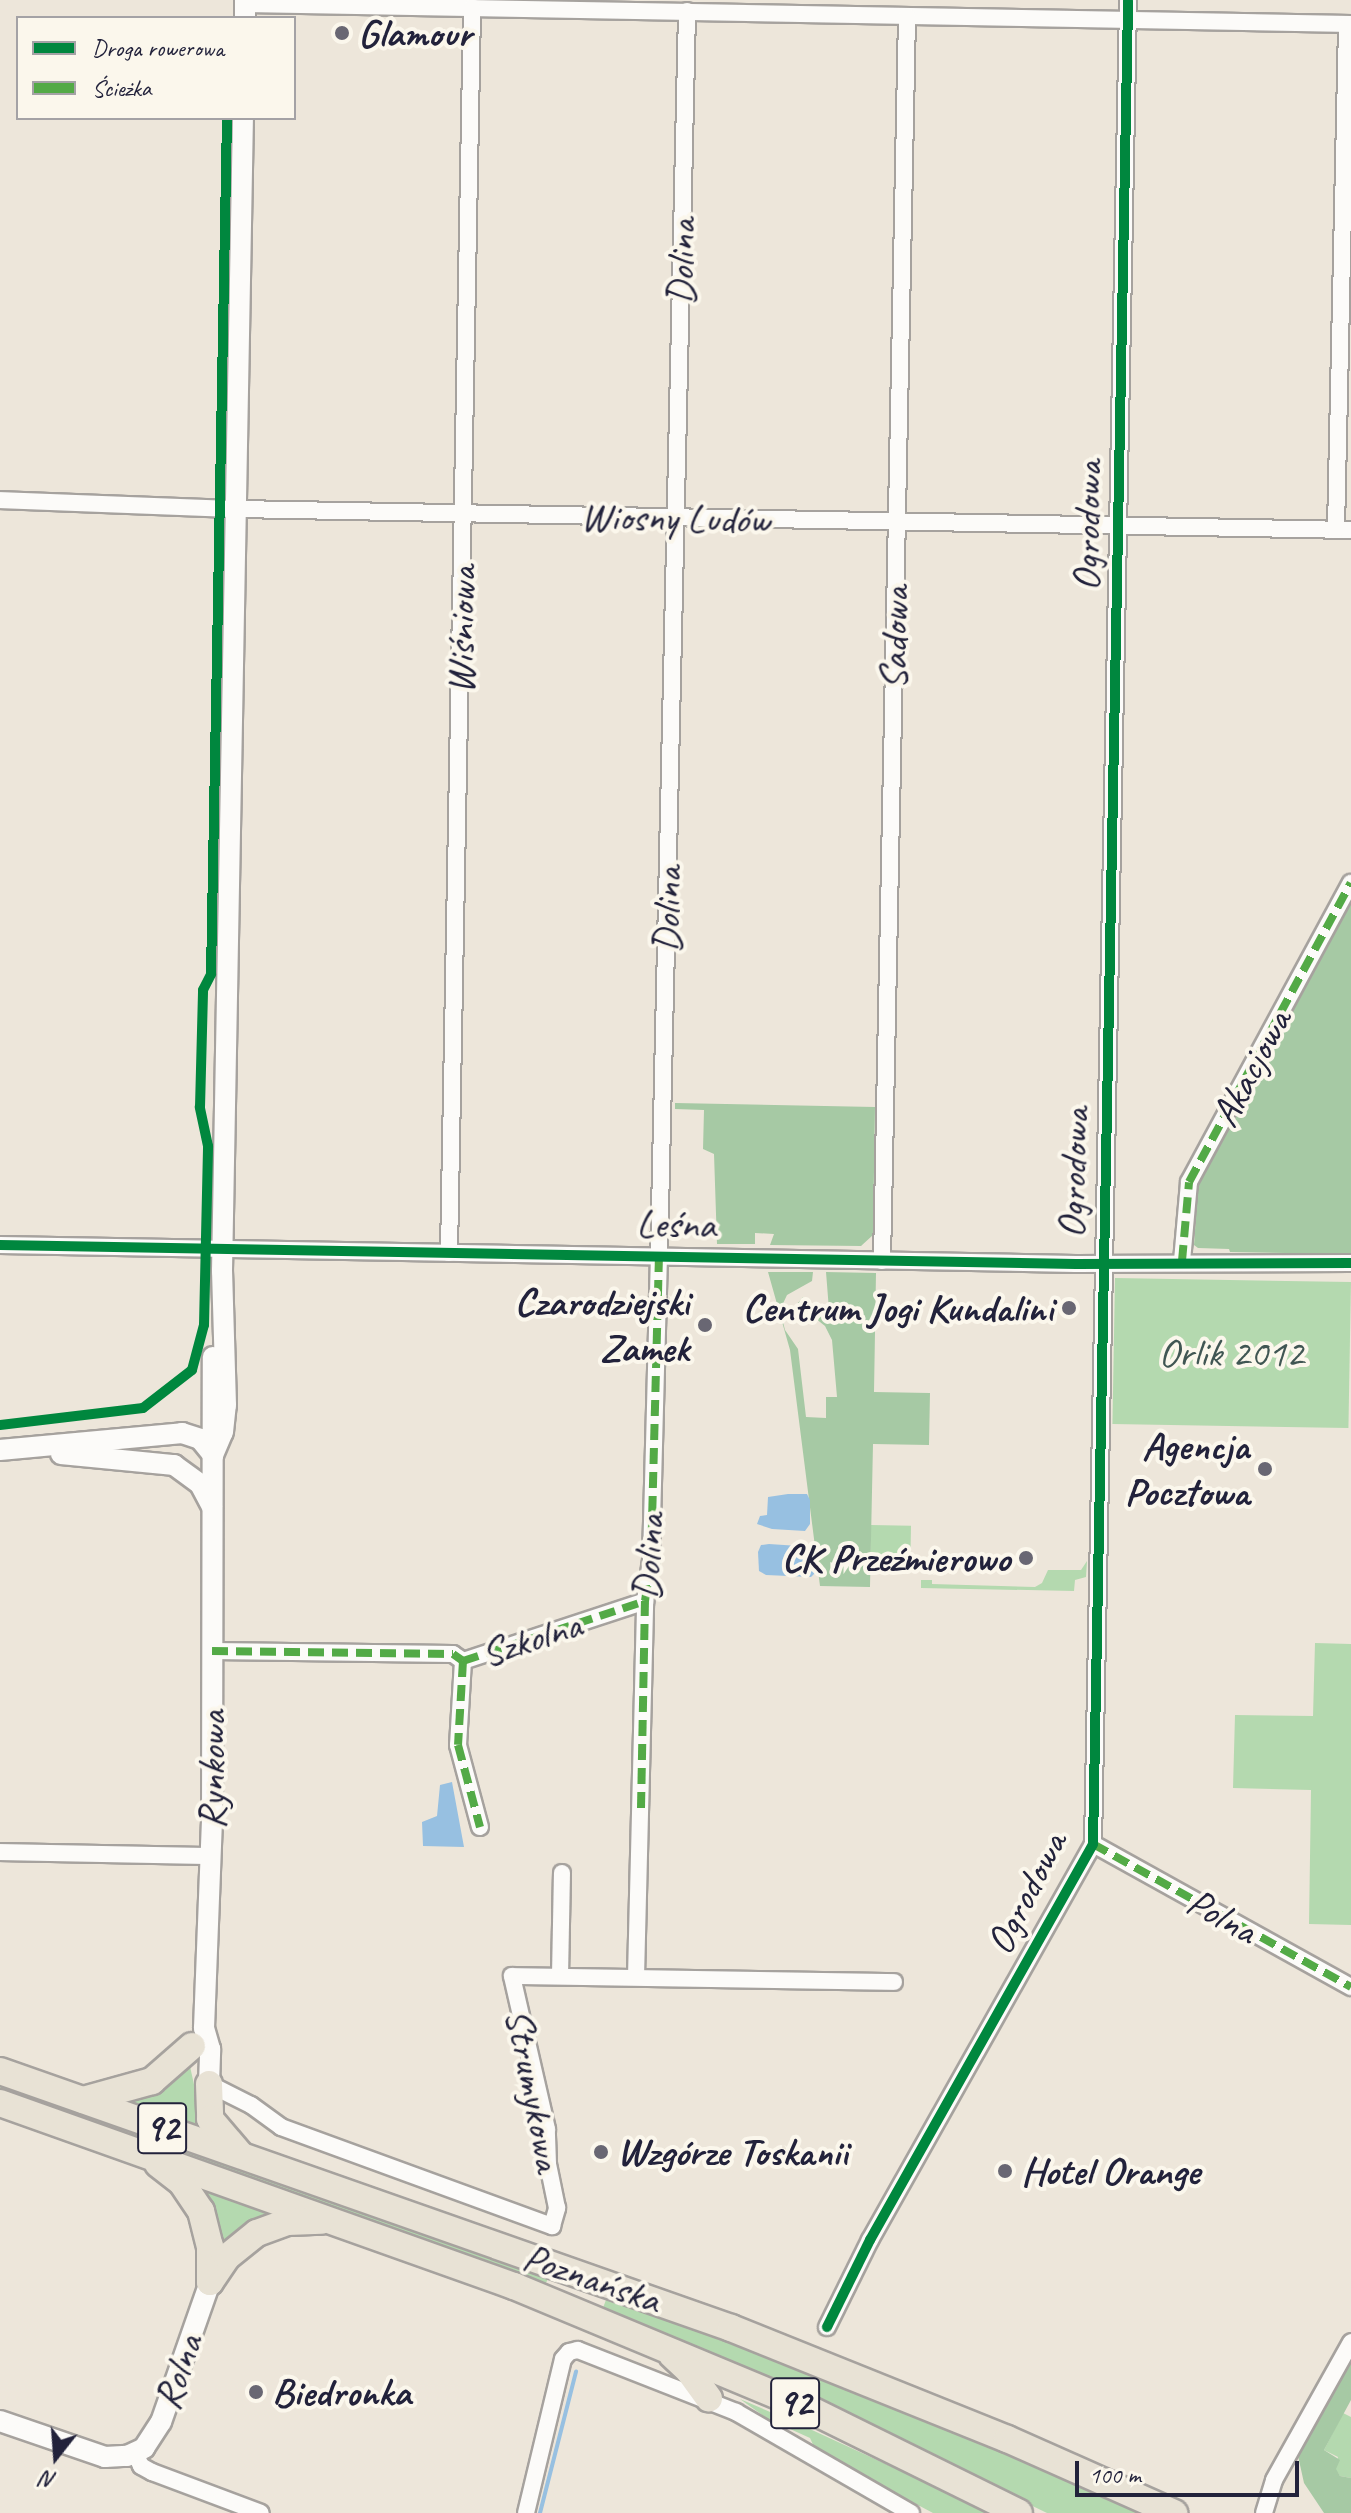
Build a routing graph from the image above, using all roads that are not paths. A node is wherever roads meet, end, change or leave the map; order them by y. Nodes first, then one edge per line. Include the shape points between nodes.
1 (1128, 0) edge
2 (245, 7) edge
3 (472, 7) junction
4 (687, 11) junction
5 (907, 16) junction
6 (1128, 20) junction
7 (1349, 24) edge
8 (243, 120) edge
9 (0, 500) edge
10 (237, 509) junction
11 (463, 514) junction
12 (674, 518) junction
13 (898, 522) junction
14 (1119, 527) junction
15 (1343, 530) edge
16 (1351, 883) edge
17 (0, 1245) edge
18 (222, 1248) junction
19 (449, 1253) junction
20 (659, 1256) junction
21 (882, 1261) junction
22 (1182, 1261) junction
23 (1103, 1263) junction
24 (1351, 1263) edge
25 (222, 1271) junction
26 (212, 1366) junction
27 (182, 1433) junction
28 (29, 1449) junction
29 (0, 1450) edge
30 (213, 1455) junction
31 (162, 1463) junction
32 (213, 1511) junction
33 (645, 1601) junction
34 (212, 1651) junction
35 (463, 1661) junction
36 (480, 1827) dead end
37 (1093, 1844) junction
38 (0, 1852) edge
39 (211, 1856) junction
40 (562, 1873) dead end
41 (560, 1976) junction
42 (636, 1977) junction
43 (894, 1982) dead end
44 (1351, 1987) edge
45 (198, 2037) junction
46 (0, 2071) edge
47 (209, 2084) junction
48 (83, 2100) junction
49 (0, 2103) edge
50 (119, 2144) junction
51 (242, 2156) junction
52 (352, 2226) junction
53 (552, 2226) joint
54 (210, 2282) junction
55 (827, 2327) dead end
56 (652, 2342) junction
57 (1351, 2342) edge
58 (709, 2399) junction
59 (0, 2421) edge
60 (135, 2453) junction
61 (261, 2513) edge
62 (526, 2513) edge
63 (911, 2513) edge
64 (1019, 2513) edge
65 (1174, 2513) edge
66 (1264, 2513) edge

1 - 6 street, Ogrodowa
2 - 3 street
3 - 4 street
3 - 11 street, Wiśniowa
4 - 5 street
4 - 12 street, Dolina
5 - 6 street
5 - 13 street, Sadowa
6 - 7 street
6 - 14 street, Ogrodowa
7 - 15 street
8 - 10 street, Rynkowa
9 - 10 street, Wiosny Ludów
10 - 11 street, Wiosny Ludów
10 - 18 street, Rynkowa
11 - 12 street, Wiosny Ludów
11 - 19 street, Wiśniowa
12 - 13 street, Wiosny Ludów
12 - 20 street, Dolina
13 - 14 street, Wiosny Ludów
13 - 21 street, Sadowa
14 - 15 street, Wiosny Ludów
14 - 23 street, Ogrodowa
16 - 22 street, Akacjowa via 1189,1182
17 - 18 street, Leśna
18 - 19 street, Leśna
18 - 25 street, Rynkowa
19 - 20 street, Leśna
20 - 21 street, Leśna
20 - 33 street, Dolina via 651,1560
21 - 23 street, Leśna
22 - 23 street, Leśna
22 - 24 street, Leśna
23 - 37 street, Ogrodowa
25 - 26 street, Rynkowa
25 - 30 street, Rynkowa via 226,1419
26 - 27 street via 204,1403
26 - 30 street, Rynkowa
27 - 28 street
27 - 30 street via 200,1439
28 - 29 street
28 - 31 street
30 - 31 street
30 - 32 street, Rynkowa
31 - 32 street via 192,1476
32 - 34 street, Rynkowa
33 - 35 street, Szkolna
33 - 42 street, Dolina
34 - 35 street via 453,1654
34 - 39 street, Rynkowa
35 - 36 street via 458,1745
37 - 44 street, Polna
37 - 55 street, Ogrodowa via 870,2240
38 - 39 street
39 - 45 street, Rynkowa
40 - 41 street
41 - 42 street
41 - 53 street, Strumykowa via 512,1976 547,2129 557,2208
42 - 43 street
45 - 47 street, Rynkowa via 210,2049
45 - 48 main road via 152,2081
46 - 48 main road, Poznańska / 92
47 - 51 main road via 212,2123
47 - 53 street, Poznańska via 281,2127
48 - 51 main road, Poznańska / 92
49 - 50 main road, Poznańska / 92
50 - 52 main road, Poznańska / 92
50 - 54 main road via 166,2170 194,2199 209,2239
51 - 65 main road, Poznańska / 92 via 756,2338
52 - 54 main road via 311,2220 273,2225 240,2245
52 - 56 main road, Poznańska / 92
54 - 60 street, Rolna via 156,2435
56 - 58 main road via 682,2363
56 - 64 main road, Poznańska / 92 via 809,2409
57 - 66 street via 1274,2480
58 - 62 street, Poznańska via 588,2352 569,2352
58 - 63 street, Poznańska
59 - 60 street, Rolna via 105,2457
60 - 61 street, Rolna via 141,2466 152,2472

